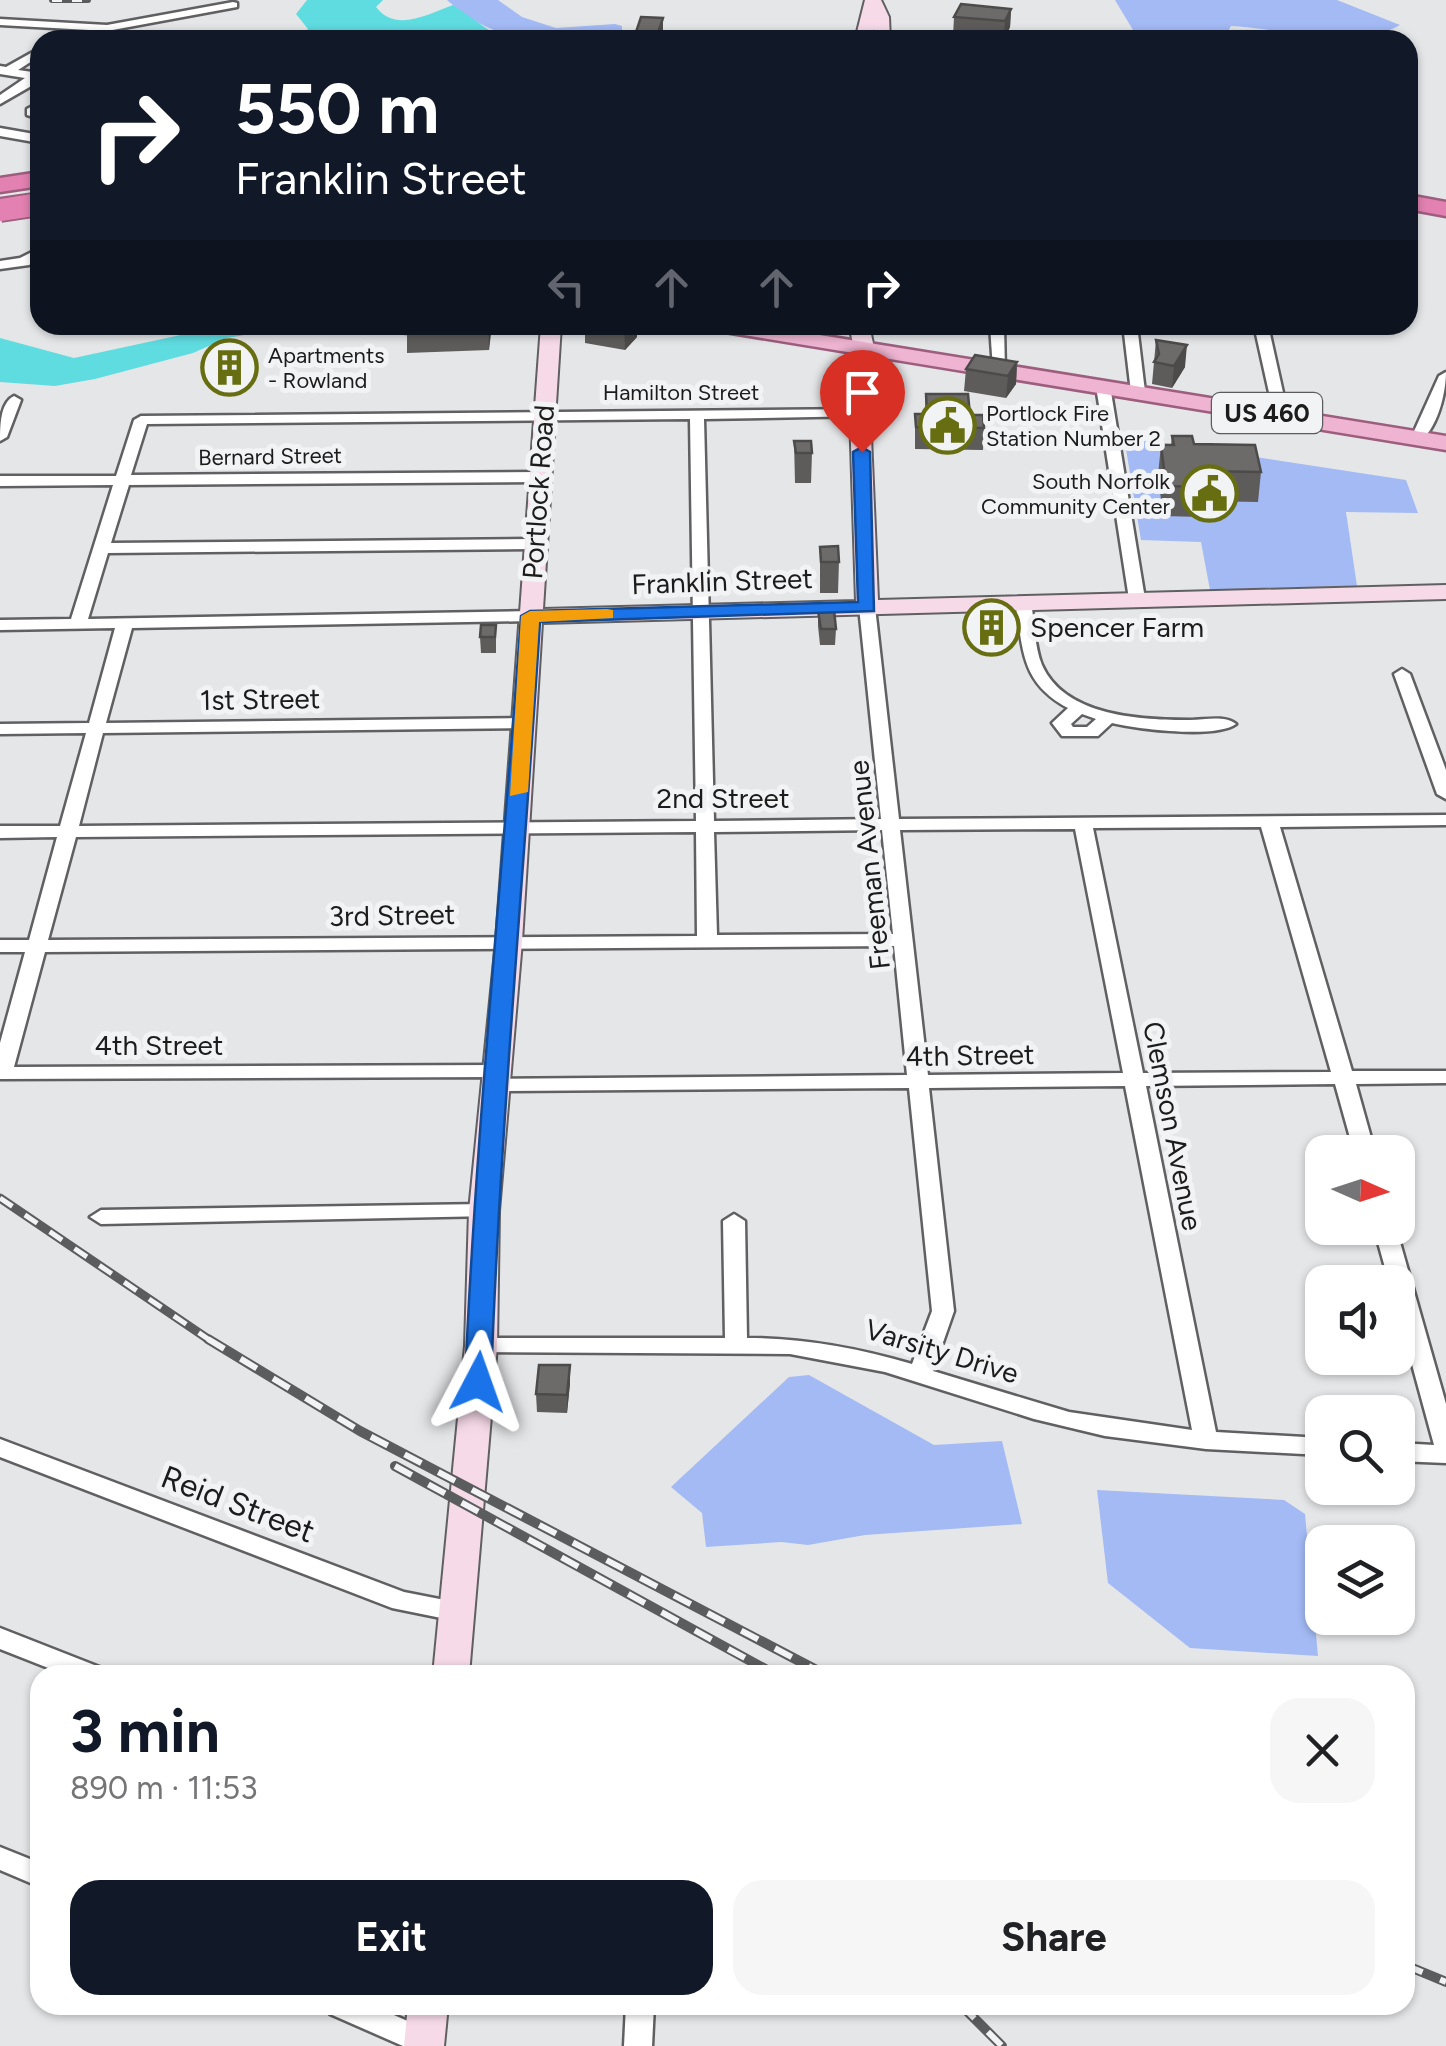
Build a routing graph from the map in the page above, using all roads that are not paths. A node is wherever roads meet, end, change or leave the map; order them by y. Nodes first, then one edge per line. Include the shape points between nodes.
1 (873, 0) edge
2 (233, 6) dead end
3 (0, 22) edge
4 (79, 26) junction
5 (73, 30) edge
6 (866, 30) edge
7 (882, 30) edge
8 (30, 57) edge
9 (4, 71) edge
10 (30, 75) edge
11 (30, 81) edge
12 (0, 100) edge
13 (0, 132) edge
14 (30, 137) edge
15 (30, 180) edge
16 (0, 185) edge
17 (1418, 188) edge
18 (1446, 192) edge
19 (1418, 204) edge
20 (30, 205) edge
21 (1446, 208) edge
22 (0, 209) edge
23 (30, 213) edge
24 (30, 258) edge
25 (0, 264) edge
26 (550, 335) edge
27 (784, 335) edge
28 (840, 335) edge
29 (861, 335) edge
30 (871, 335) edge
31 (998, 335) edge
32 (1131, 335) edge
33 (1263, 335) edge
34 (810, 339) junction
35 (864, 348) junction
36 (1000, 370) junction
37 (1446, 376) edge
38 (1103, 386) junction
39 (1138, 392) junction
40 (14, 400) dead end
41 (860, 413) junction
42 (543, 415) junction
43 (698, 415) junction
44 (1281, 415) junction
45 (0, 436) edge
46 (1418, 438) junction
47 (1446, 443) edge
48 (540, 476) junction
49 (122, 480) junction
50 (0, 481) edge
51 (534, 544) junction
52 (100, 548) junction
53 (1446, 592) edge
54 (1137, 599) junction
55 (1023, 602) junction
56 (867, 607) junction
57 (700, 612) junction
58 (530, 616) junction
59 (78, 622) junction
60 (125, 622) junction
61 (0, 624) edge
62 (1402, 674) dead end
63 (1079, 708) junction
64 (1109, 716) junction
65 (521, 723) junction
66 (1228, 724) dead end
67 (0, 729) edge
68 (99, 729) junction
69 (1446, 794) edge
70 (1446, 820) edge
71 (1270, 822) junction
72 (1084, 824) junction
73 (704, 825) junction
74 (893, 825) junction
75 (516, 827) junction
76 (0, 832) edge
77 (69, 832) junction
78 (706, 938) junction
79 (905, 940) junction
80 (509, 941) junction
81 (36, 945) junction
82 (0, 946) edge
83 (1344, 1077) junction
84 (1446, 1077) edge
85 (495, 1078) junction
86 (1137, 1079) junction
87 (919, 1084) junction
88 (1359, 1135) edge
89 (484, 1210) junction
90 (101, 1217) dead end
91 (734, 1221) dead end
92 (1391, 1245) edge
93 (481, 1346) junction
94 (736, 1346) junction
95 (921, 1372) junction
96 (1206, 1440) junction
97 (1305, 1446) edge
98 (1446, 1446) edge
99 (0, 1448) edge
100 (1415, 1453) edge
101 (1446, 1454) edge
102 (456, 1611) junction
103 (0, 1638) edge
104 (68, 1665) edge
105 (452, 1665) edge
106 (0, 1858) edge
107 (30, 1872) edge
108 (373, 2015) edge
109 (640, 2015) edge
110 (426, 2031) edge
111 (638, 2046) edge

1 - 6 main road
1 - 7 main road
2 - 4 street via 113,28
3 - 4 street
4 - 5 street
8 - 9 street
9 - 10 street
11 - 12 street
13 - 14 street
15 - 16 highway
17 - 18 highway
19 - 21 highway
20 - 22 highway, bridge
22 - 23 main road
24 - 25 street
26 - 42 main road, Portlock Road
27 - 34 main road, US 460
28 - 34 main road
29 - 35 main road, Freeman Avenue
30 - 35 main road, Freeman Avenue
31 - 36 street
32 - 39 street
33 - 44 street
34 - 35 main road, US 460
35 - 36 main road, US 460
35 - 41 main road, Freeman Avenue
36 - 38 main road, US 460
37 - 46 street
38 - 39 main road, US 460
38 - 54 street
39 - 44 main road, US 460
40 - 45 street
41 - 43 street, Hamilton Street
41 - 56 main road, Freeman Avenue
42 - 43 street, Hamilton Street
42 - 48 main road, Portlock Road
42 - 49 street, Hamilton Street via 142,420
43 - 57 street
44 - 46 main road, US 460
46 - 47 main road, US 460
48 - 49 street, Bernard Street
48 - 51 main road, Portlock Road
49 - 50 street, Bernard Street
49 - 52 street
51 - 52 street
51 - 58 main road, Portlock Road
52 - 59 street
53 - 54 main road, Franklin Street
54 - 55 main road, Franklin Street
55 - 56 main road, Franklin Street
55 - 63 street via 1039,677
56 - 57 main road, Franklin Street
56 - 74 street, Freeman Avenue
57 - 58 main road, Franklin Street
57 - 73 street
58 - 60 street, Franklin Street
58 - 65 main road, Portlock Road
59 - 60 street, Franklin Street
59 - 61 street, Franklin Street
60 - 68 street
62 - 69 street
63 - 64 street
63 - 64 street via 1061,723 1068,732 1092,732
64 - 66 street via 1178,726
65 - 68 street, 1st Street
65 - 75 main road, Portlock Road
67 - 68 street, 1st Street
68 - 77 street
70 - 71 street, 2nd Street
71 - 72 street, 2nd Street
71 - 83 street
72 - 74 street, 2nd Street
72 - 86 street, Clemson Avenue
73 - 74 street, 2nd Street
73 - 75 street, 2nd Street
73 - 78 street
74 - 79 street, Freeman Avenue
75 - 77 street, 2nd Street
75 - 80 main road, Portlock Road
76 - 77 street, 2nd Street
77 - 81 street
78 - 79 street, 3rd Street
78 - 80 street, 3rd Street
79 - 87 street, Freeman Avenue
80 - 81 street, 3rd Street
80 - 85 main road, Portlock Road
81 - 82 street, 3rd Street
81 - 85 street, 4th Street via 2,1073
83 - 84 street, 4th Street
83 - 86 street, 4th Street
83 - 88 street
85 - 87 street, 4th Street
85 - 89 main road, Portlock Road
86 - 87 street, 4th Street
86 - 96 street, Clemson Avenue
87 - 95 street, Freeman Avenue via 943,1311
89 - 90 street
89 - 93 main road, Portlock Road
91 - 94 street
92 - 98 street
93 - 94 street, Varsity Drive
93 - 102 main road, Portlock Road
94 - 95 street, Varsity Drive via 839,1352
95 - 96 street, Varsity Drive via 1035,1412 1156,1437
96 - 97 street, Varsity Drive
99 - 102 street, Reid Street via 401,1601
100 - 101 street
102 - 105 main road, Portlock Road
103 - 104 street
106 - 107 street
108 - 110 street
109 - 111 street

